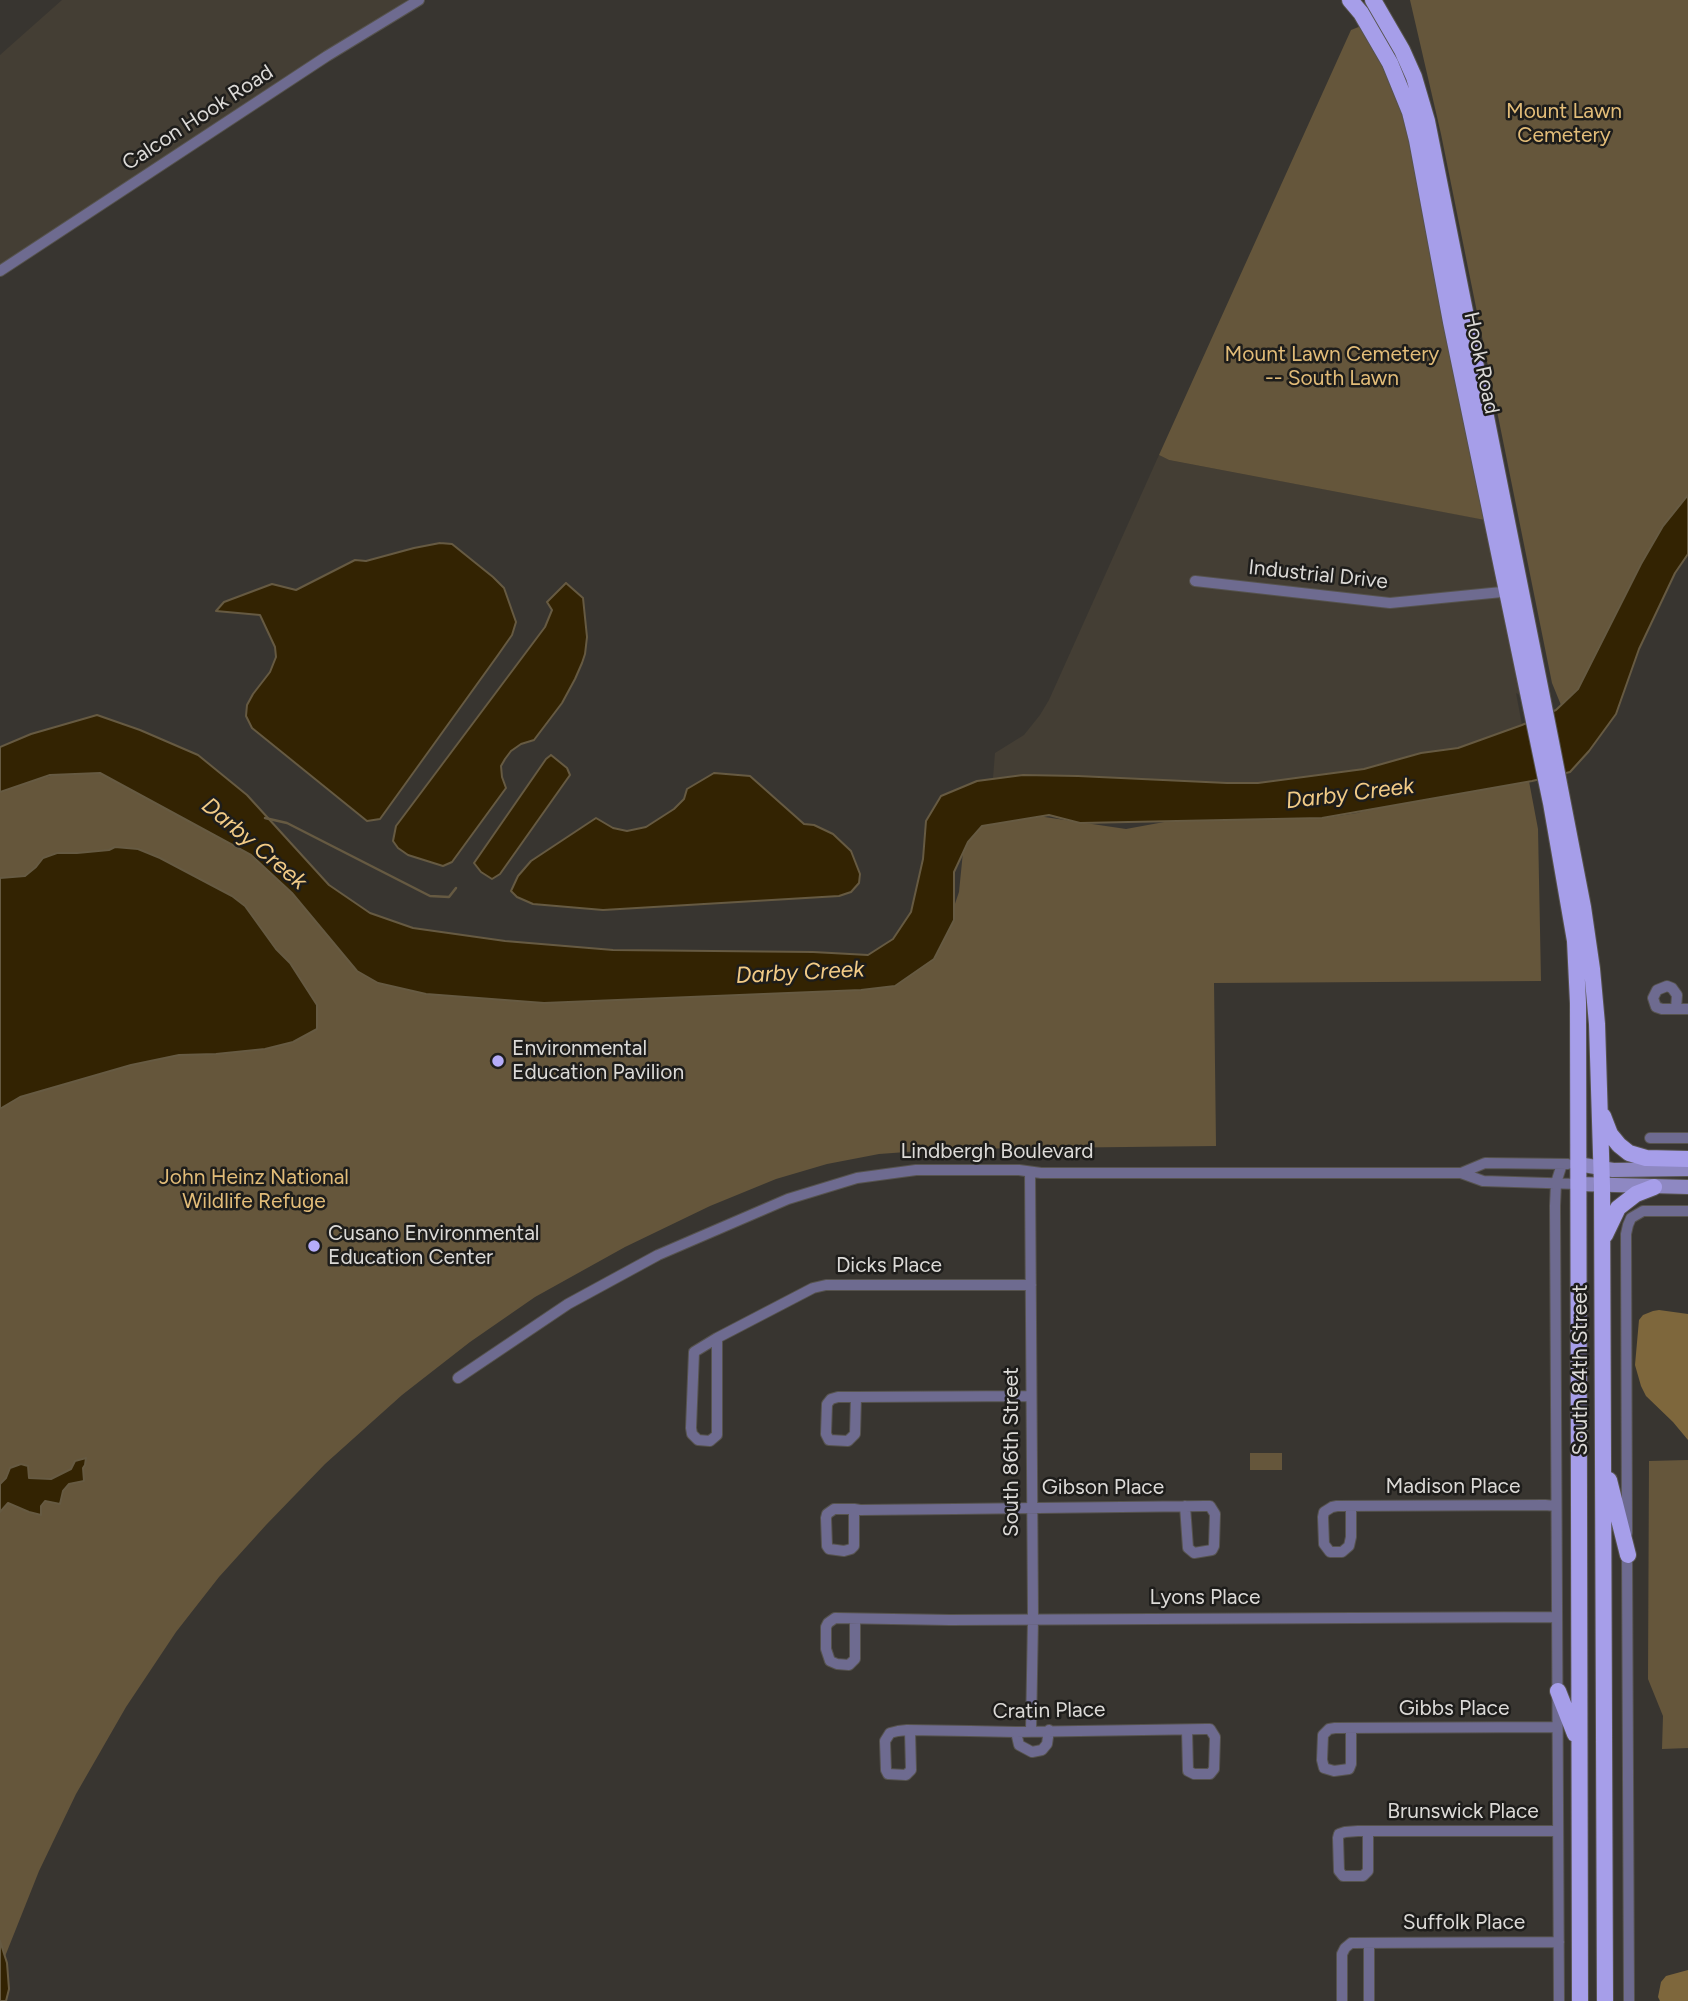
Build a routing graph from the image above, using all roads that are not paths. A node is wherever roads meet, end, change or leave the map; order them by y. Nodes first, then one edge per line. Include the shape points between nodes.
1 (419, 0) edge
2 (1350, 0) edge
3 (1373, 0) edge
4 (0, 271) edge
5 (1195, 581) dead end
6 (1514, 591) junction
7 (1545, 745) joint
8 (1556, 802) junction
9 (1599, 1107) junction
10 (1650, 1138) dead end
11 (1688, 1138) edge
12 (1688, 1159) edge
13 (1570, 1164) junction
14 (1601, 1168) junction
15 (1688, 1169) edge
16 (1030, 1172) junction
17 (1461, 1173) junction
18 (1556, 1183) junction
19 (1578, 1184) junction
20 (1601, 1186) junction
21 (1654, 1187) junction
22 (1688, 1187) edge
23 (1688, 1211) edge
24 (1601, 1243) junction
25 (1031, 1284) junction
26 (717, 1338) junction
27 (458, 1378) dead end
28 (1031, 1396) junction
29 (856, 1397) junction
30 (1602, 1451) junction
31 (1185, 1506) junction
32 (1351, 1506) junction
33 (1556, 1506) junction
34 (1032, 1508) junction
35 (854, 1509) dead end
36 (1628, 1555) junction
37 (1556, 1617) junction
38 (1033, 1618) junction
39 (855, 1619) junction
40 (1558, 1691) junction
41 (1557, 1727) junction
42 (1351, 1729) dead end
43 (1049, 1730) junction
44 (1187, 1730) junction
45 (910, 1731) dead end
46 (1031, 1731) junction
47 (1016, 1732) junction
48 (1579, 1742) junction
49 (1367, 1831) junction
50 (1558, 1831) junction
51 (1559, 1942) junction
52 (1369, 1943) junction
53 (1342, 2001) edge
54 (1369, 2001) edge
55 (1559, 2001) edge
56 (1580, 2001) edge
57 (1605, 2001) edge
58 (1629, 2001) edge

1 - 4 street, Calcon Hook Road via 327,55
2 - 6 main road, Hook Road via 1390,63 1410,112
3 - 6 main road, Hook Road via 1402,50 1427,121
5 - 6 street, Industrial Drive via 1390,603
6 - 7 main road, Hook Road
7 - 8 main road, South 84th Street
8 - 9 main road, South 84th Street via 1583,907 1592,969
8 - 13 main road, South 84th Street via 1577,973
9 - 12 main road via 1610,1134 1629,1153
9 - 14 main road, South 84th Street
10 - 11 street
13 - 14 main road, Lindbergh Boulevard
13 - 17 street, Lindbergh Boulevard via 1485,1163
13 - 18 street, South 84th Street
13 - 19 main road, South 84th Street
14 - 15 main road, Lindbergh Boulevard
14 - 20 main road, South 84th Street
16 - 17 street, Lindbergh Boulevard
16 - 25 street, South 86th Street
16 - 27 street, Lindbergh Boulevard via 916,1170 857,1178 788,1199 659,1255 568,1304
17 - 18 street, Lindbergh Boulevard via 1483,1181
18 - 19 street, Lindbergh Boulevard
18 - 33 street, South 84th Street
19 - 20 main road, Lindbergh Boulevard
19 - 48 main road, South 84th Street
20 - 21 main road, Lindbergh Boulevard
20 - 24 main road, South 84th Street
21 - 22 main road, Lindbergh Boulevard
21 - 24 main road via 1618,1208
23 - 36 street via 1636,1214 1626,1234
24 - 30 main road, South 84th Street
25 - 26 street, Dicks Place via 820,1286
25 - 28 street, South 86th Street
26 - 26 street, Dicks Place via 693,1356 691,1428 698,1440 717,1436
28 - 29 street
28 - 34 street, South 86th Street
29 - 29 street via 838,1397 827,1404 829,1440 853,1439
30 - 36 main road
30 - 57 main road, South 84th Street
31 - 31 street, Gibson Place via 1188,1548 1194,1553 1212,1550 1214,1509
31 - 34 street, Gibson Place
32 - 32 street, Madison Place via 1324,1512 1322,1535 1330,1552 1342,1552 1349,1546
32 - 33 street, Madison Place
33 - 37 street, South 84th Street
34 - 35 street, Gibson Place
34 - 38 street, South 86th Street
36 - 58 street
37 - 38 street, Lyons Place
37 - 40 street, South 84th Street
38 - 39 street, Lyons Place
38 - 46 street, South 86th Street
39 - 39 street, Lyons Place via 835,1618 826,1626 830,1661 849,1665 855,1659
40 - 41 street, South 84th Street
40 - 48 main road
41 - 42 street, Gibbs Place
41 - 50 street, South 84th Street
43 - 44 street, Cratin Place
43 - 46 street, Cratin Place
43 - 47 street via 1047,1744 1032,1752 1018,1745
44 - 44 street, Cratin Place via 1188,1771 1210,1774 1215,1763 1213,1732
45 - 47 street, Cratin Place
46 - 47 street, Cratin Place
48 - 56 main road, South 84th Street
49 - 49 street, Brunswick Place via 1339,1834 1339,1871 1343,1876 1363,1876 1368,1871
49 - 50 street, Brunswick Place
50 - 51 street, South 84th Street
51 - 52 street, Suffolk Place
51 - 55 street, South 84th Street
52 - 53 street, Suffolk Place via 1352,1943 1343,1951
52 - 54 street

